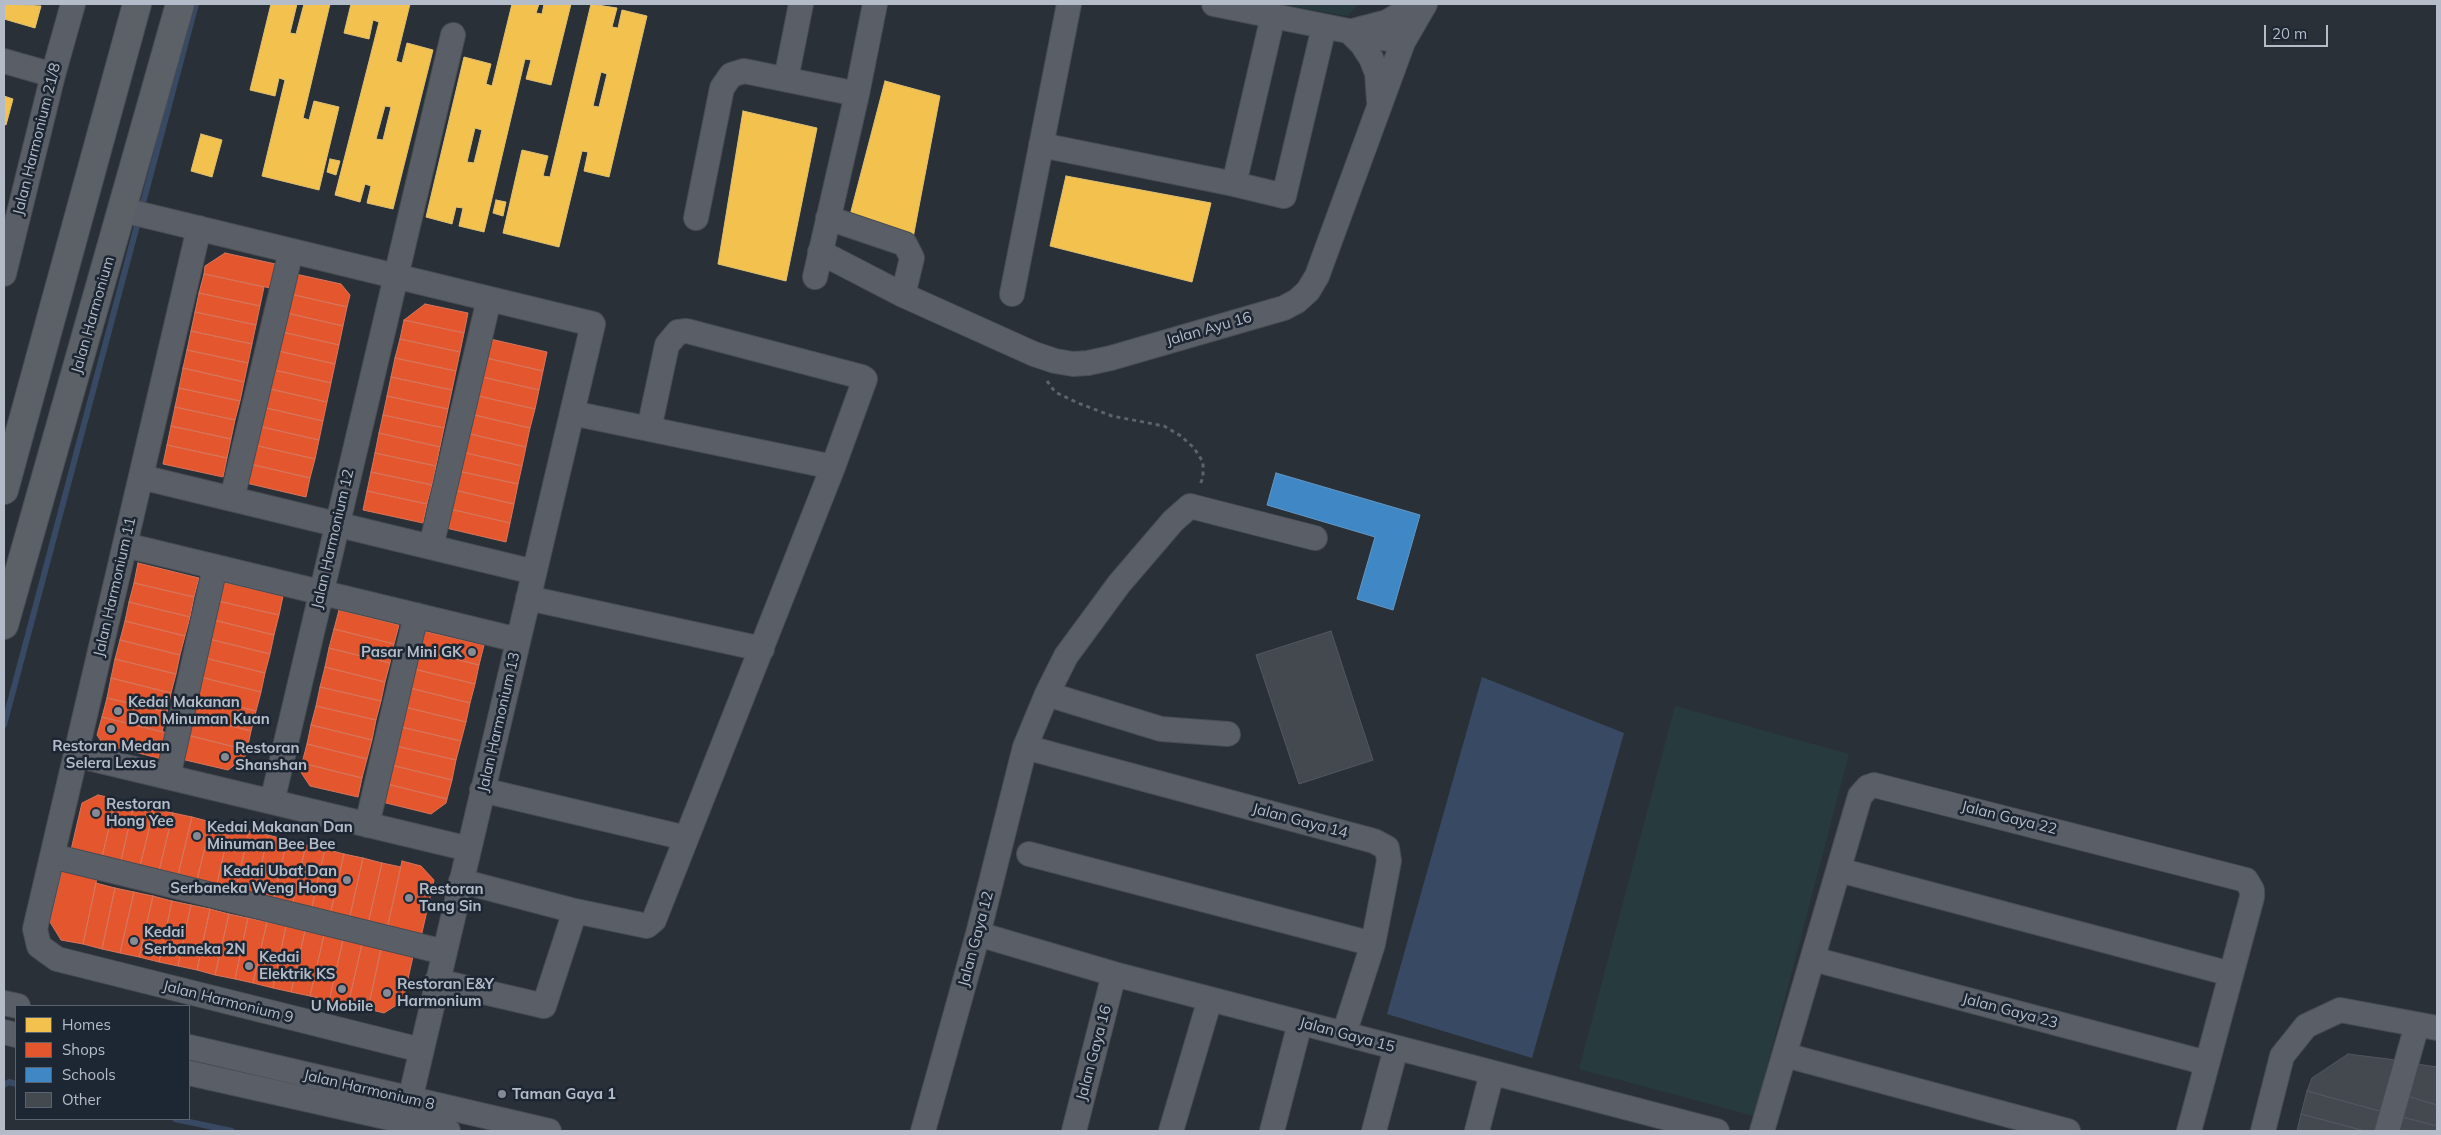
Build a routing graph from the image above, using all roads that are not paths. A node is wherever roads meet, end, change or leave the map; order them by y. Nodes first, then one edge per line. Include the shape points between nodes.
1 (73, 4) edge
2 (137, 4) edge
3 (180, 4) edge
4 (802, 4) edge
5 (875, 4) edge
6 (1069, 4) edge
7 (1214, 4) edge
8 (1418, 4) edge
9 (1425, 4) edge
10 (1273, 16) junction
11 (1324, 27) junction
12 (1350, 32) junction
13 (453, 35) dead end
14 (1403, 42) junction
15 (4, 60) edge
16 (53, 75) junction
17 (786, 79) junction
18 (857, 94) junction
19 (1379, 106) junction
20 (1041, 145) junction
21 (1234, 184) junction
22 (123, 210) junction
23 (696, 218) dead end
24 (828, 218) junction
25 (199, 228) junction
26 (290, 251) junction
27 (820, 252) junction
28 (4, 274) edge
29 (395, 276) junction
30 (815, 277) dead end
31 (1012, 294) dead end
32 (903, 295) junction
33 (489, 299) junction
34 (572, 413) junction
35 (649, 429) junction
36 (833, 467) junction
37 (141, 477) junction
38 (4, 490) edge
39 (232, 499) junction
40 (336, 524) junction
41 (1315, 538) dead end
42 (125, 545) junction
43 (431, 547) junction
44 (214, 567) junction
45 (534, 572) junction
46 (321, 592) junction
47 (528, 598) junction
48 (416, 615) junction
49 (4, 625) edge
50 (518, 640) junction
51 (762, 649) junction
52 (1046, 694) junction
53 (1228, 734) dead end
54 (1025, 746) junction
55 (76, 755) junction
56 (168, 777) junction
57 (482, 790) junction
58 (272, 802) junction
59 (367, 825) junction
60 (686, 838) junction
61 (469, 849) junction
62 (1029, 854) dead end
63 (52, 856) junction
64 (1839, 870) junction
65 (461, 881) junction
66 (575, 911) junction
67 (978, 934) junction
68 (1373, 944) junction
69 (39, 946) joint
70 (444, 952) junction
71 (1813, 959) junction
72 (1114, 974) junction
73 (2231, 974) junction
74 (437, 981) junction
75 (1210, 999) junction
76 (1300, 1023) junction
77 (2427, 1026) edge
78 (1344, 1034) junction
79 (190, 1047) edge
80 (1396, 1048) junction
81 (421, 1050) junction
82 (1785, 1054) junction
83 (2207, 1063) junction
84 (190, 1073) edge
85 (1492, 1073) junction
86 (408, 1111) junction
87 (448, 1131) edge
88 (549, 1131) edge
89 (923, 1131) edge
90 (1074, 1131) edge
91 (1172, 1131) edge
92 (1272, 1131) edge
93 (1374, 1131) edge
94 (1477, 1131) edge
95 (1716, 1131) edge
96 (1762, 1131) edge
97 (2068, 1131) edge
98 (2189, 1131) edge
99 (2263, 1131) edge
100 (2387, 1131) edge

1 - 16 street, Jalan Harmonium 21/8
2 - 38 main road
3 - 22 main road, Jalan Harmonium
4 - 17 street
5 - 18 street
6 - 20 street
7 - 10 street
8 - 12 street via 1387,22
9 - 14 street, Jalan Ayu 16
10 - 11 street
10 - 21 street
11 - 12 street
11 - 21 street via 1284,196
12 - 14 street
12 - 19 street via 1362,44 1377,73
13 - 29 street, Jalan Harmonium 12
14 - 19 street, Jalan Ayu 16
15 - 16 street
16 - 28 street, Jalan Harmonium 21/8
17 - 18 street
17 - 23 street via 744,71 731,75 726,81
18 - 24 street
19 - 32 street, Jalan Ayu 16 via 1317,276 1308,291 1284,308 1088,363 1073,364 1046,358
20 - 21 street
20 - 31 street
22 - 25 street
22 - 49 main road, Jalan Harmonium
24 - 27 street
24 - 32 street via 905,244 912,258
25 - 26 street
25 - 37 street, Jalan Harmonium 11
26 - 29 street
26 - 39 street
27 - 30 street
27 - 32 street, Jalan Ayu 16
29 - 33 street
29 - 40 street, Jalan Harmonium 12
33 - 34 street, Jalan Harmonium 13 via 593,324
33 - 43 street
34 - 35 street
34 - 45 street, Jalan Harmonium 13
35 - 36 street
35 - 36 street via 667,345 678,332 687,331 862,376 865,383
36 - 51 street
37 - 39 street
37 - 42 street, Jalan Harmonium 11
39 - 40 street
40 - 43 street
40 - 46 street, Jalan Harmonium 12
41 - 52 street, Jalan Gaya 12 via 1190,506 1119,584 1066,656
42 - 44 street
42 - 55 street, Jalan Harmonium 11
43 - 45 street
44 - 46 street
44 - 56 street
45 - 47 street, Jalan Harmonium 13
46 - 48 street
46 - 58 street, Jalan Harmonium 12
47 - 50 street, Jalan Harmonium 13
47 - 51 street
48 - 50 street
48 - 59 street
50 - 57 street, Jalan Harmonium 13
51 - 60 street
52 - 53 street via 1161,729
52 - 54 street, Jalan Gaya 12
54 - 67 street, Jalan Gaya 12
54 - 68 street, Jalan Gaya 14 via 1374,841 1387,848 1389,861
55 - 56 street
55 - 63 street, Jalan Harmonium 11
56 - 58 street
57 - 60 street
57 - 61 street, Jalan Harmonium 13
58 - 59 street
59 - 61 street
60 - 66 street via 651,924 647,926
61 - 65 street, Jalan Harmonium 13
62 - 68 street
63 - 69 street, Jalan Harmonium 11 via 35,929
63 - 70 street
64 - 71 street, Jalan Gaya 22
64 - 73 street
64 - 73 street, Jalan Gaya 22 via 1860,796 1874,785 2240,877 2252,890
65 - 66 street
65 - 70 street, Jalan Harmonium 13
66 - 74 street via 544,1006
67 - 72 street, Jalan Gaya 15
67 - 89 street, Jalan Gaya 12
68 - 78 street, Jalan Gaya 14
69 - 81 street, Jalan Harmonium 9 via 57,959
70 - 74 street, Jalan Harmonium 13
71 - 82 street, Jalan Gaya 22
71 - 83 street, Jalan Gaya 23
72 - 75 street, Jalan Gaya 15
72 - 90 street, Jalan Gaya 16
73 - 83 street, Jalan Gaya 22
74 - 81 street, Jalan Harmonium 13
75 - 76 street, Jalan Gaya 15
75 - 91 street
76 - 78 street, Jalan Gaya 15
76 - 92 street
77 - 99 street via 2340,1010 2306,1026 2282,1056
77 - 100 street
78 - 80 street, Jalan Gaya 15
79 - 86 street, Jalan Harmonium 8
80 - 85 street, Jalan Gaya 15
80 - 93 street
81 - 86 street, Jalan Harmonium 13
82 - 96 street, Jalan Gaya 22
82 - 97 street
83 - 98 street, Jalan Gaya 22
84 - 86 street, Jalan Harmonium 8
85 - 94 street
85 - 95 street, Jalan Gaya 15
86 - 87 street, Jalan Harmonium 8
86 - 88 street, Jalan Harmonium 8

